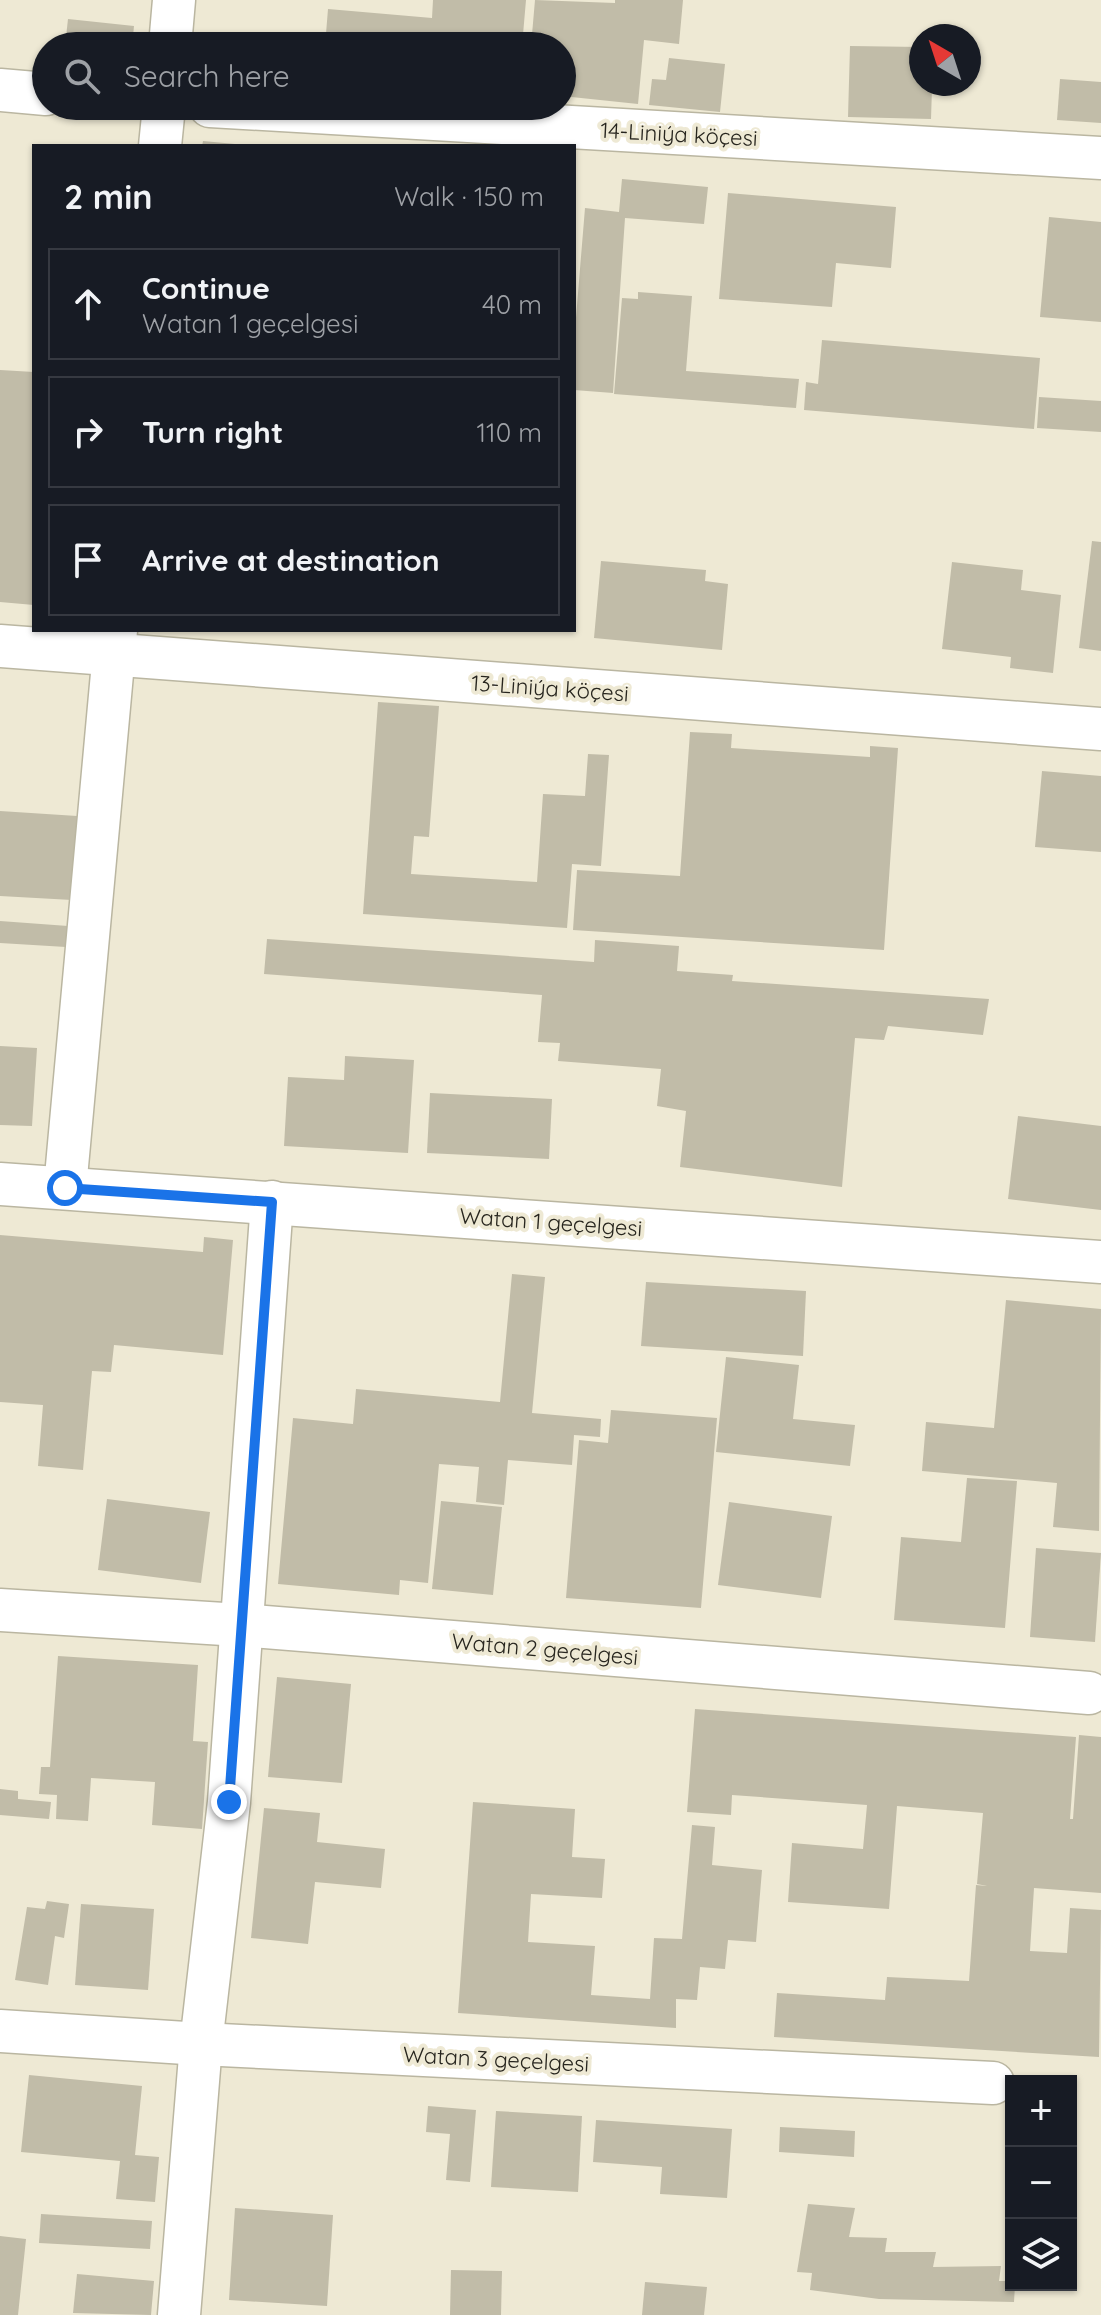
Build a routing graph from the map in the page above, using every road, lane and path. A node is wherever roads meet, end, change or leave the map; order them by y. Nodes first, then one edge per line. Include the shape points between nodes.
1 (174, 0) edge
2 (171, 32) edge
3 (0, 90) edge
4 (32, 93) edge
5 (163, 120) edge
6 (450, 120) edge
7 (160, 144) edge
8 (1101, 158) edge
9 (115, 643) edge
10 (0, 646) edge
11 (1101, 729) edge
12 (0, 1184) edge
13 (65, 1188) junction
14 (272, 1202) junction
15 (1101, 1262) edge
16 (0, 1610) edge
17 (240, 1625) junction
18 (1089, 1693) dead end
19 (0, 2031) edge
20 (201, 2044) junction
21 (993, 2083) dead end
22 (179, 2315) edge

1 - 2 street
3 - 4 street
5 - 7 street
6 - 8 street, 14-Liniýa köçesi
9 - 10 street, 13-Liniýa köçesi
9 - 11 street, 13-Liniýa köçesi
9 - 13 street
12 - 13 street, Watan 1 geçelgesi
13 - 14 street, Watan 1 geçelgesi
14 - 15 street, Watan 1 geçelgesi
14 - 17 street
16 - 17 street, Watan 2 geçelgesi
17 - 18 street, Watan 2 geçelgesi
17 - 20 street via 229,1802
19 - 20 street, Watan 3 geçelgesi
20 - 21 street, Watan 3 geçelgesi
20 - 22 street

